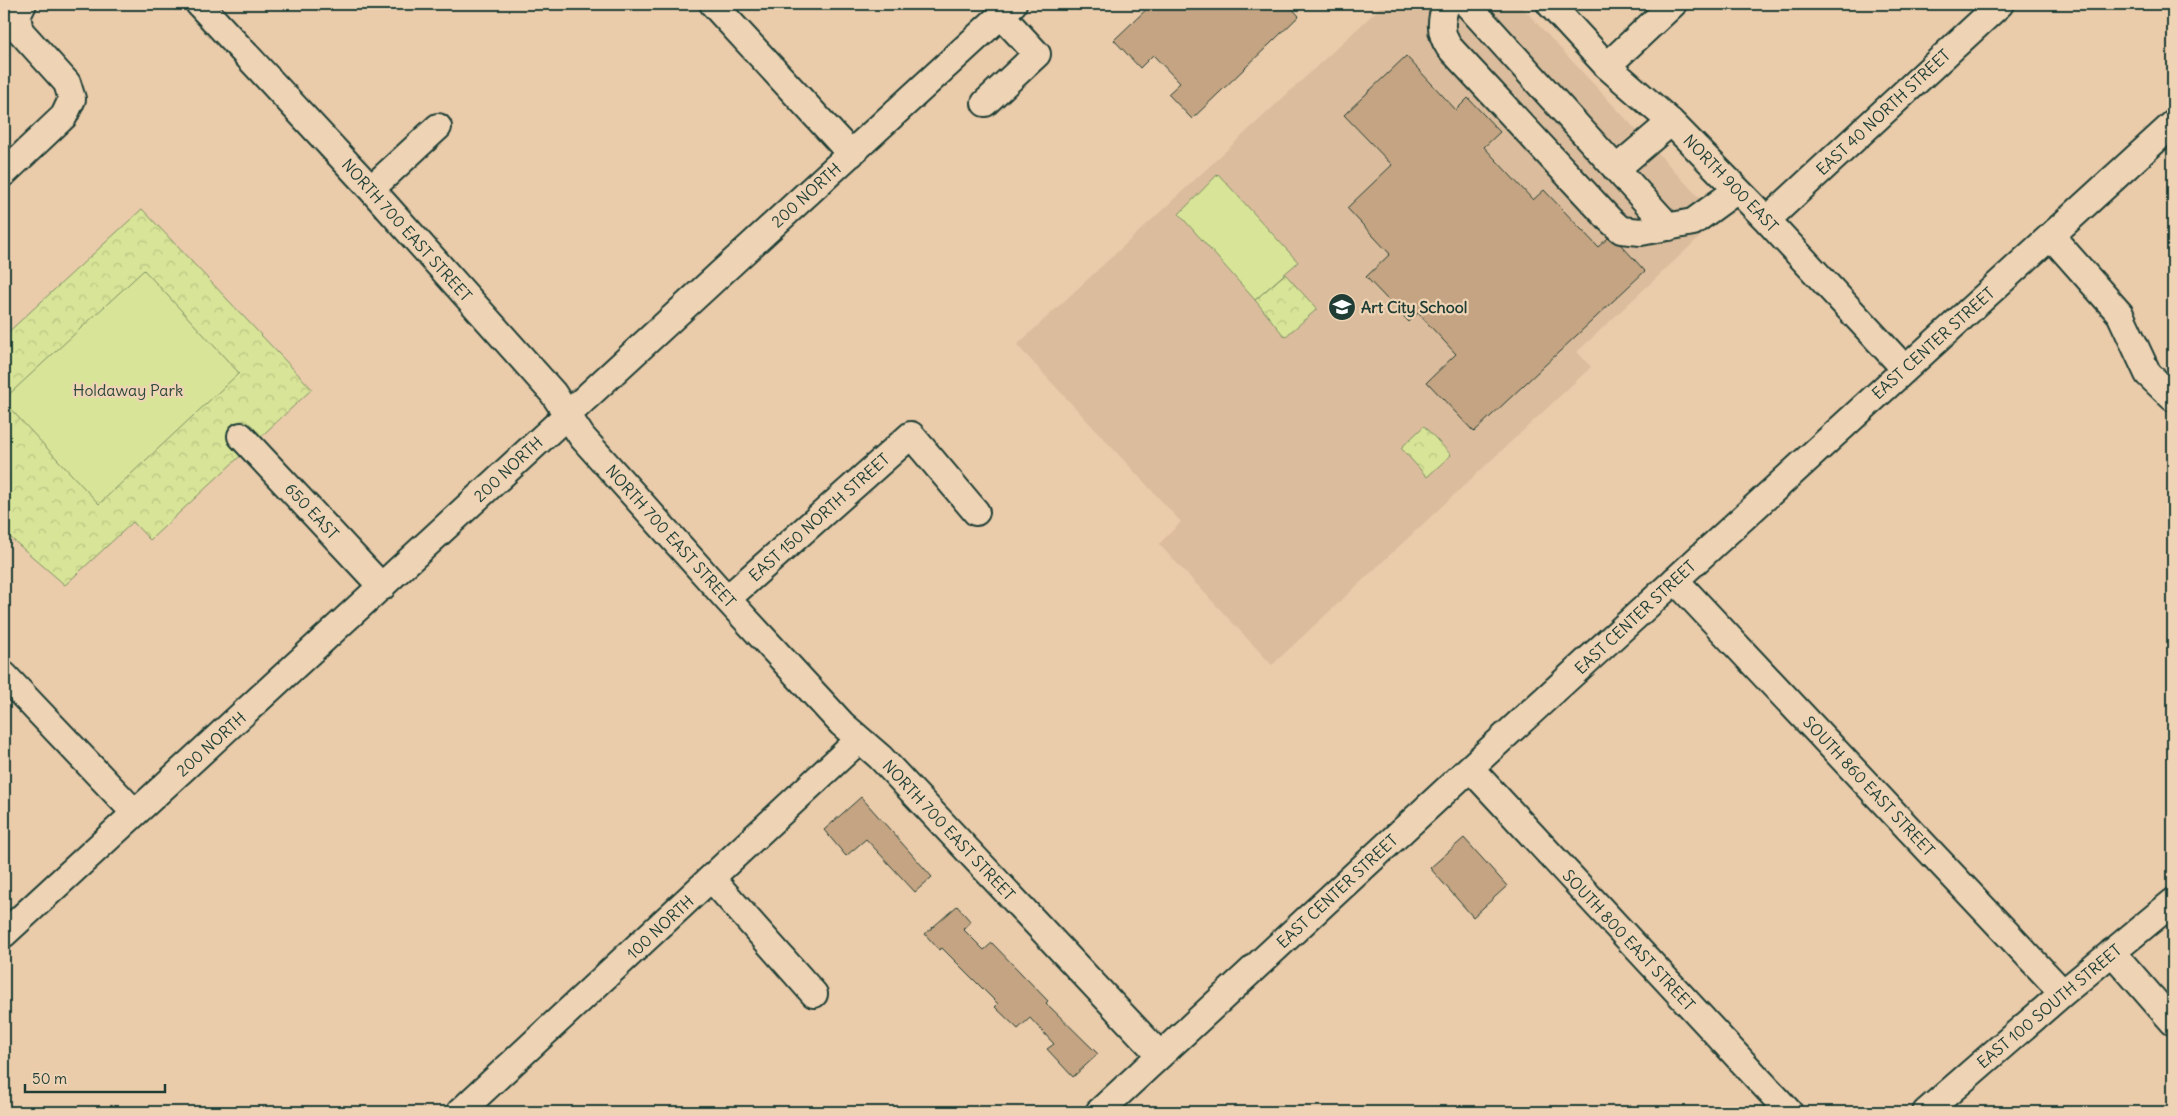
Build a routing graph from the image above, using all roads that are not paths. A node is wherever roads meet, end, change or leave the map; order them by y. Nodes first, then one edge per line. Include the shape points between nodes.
1 (23, 4) edge
2 (199, 4) edge
3 (713, 4) edge
4 (1446, 4) edge
5 (1467, 4) edge
6 (1550, 4) edge
7 (1673, 4) edge
8 (2000, 4) edge
9 (1007, 10) edge
10 (1607, 66) junction
11 (985, 103) dead end
12 (1671, 122) junction
13 (2173, 124) edge
14 (438, 126) dead end
15 (851, 154) junction
16 (1616, 169) junction
17 (4, 173) edge
18 (371, 189) junction
19 (1737, 190) junction
20 (1767, 220) junction
21 (1669, 227) junction
22 (2051, 236) junction
23 (1905, 369) junction
24 (2173, 398) edge
25 (566, 414) junction
26 (241, 436) dead end
27 (976, 512) dead end
28 (1675, 580) junction
29 (382, 587) junction
30 (727, 599) junction
31 (4, 675) edge
32 (859, 740) junction
33 (1470, 768) junction
34 (135, 813) junction
35 (712, 879) junction
36 (2173, 902) edge
37 (4, 934) edge
38 (2112, 952) junction
39 (2064, 993) junction
40 (814, 994) dead end
41 (2173, 1022) edge
42 (1159, 1054) junction
43 (460, 1112) edge
44 (1099, 1112) edge
45 (1789, 1112) edge
46 (1926, 1112) edge

1 - 17 street via 17,16 20,31 67,83 72,99 64,116
2 - 18 street, NORTH 700 EAST STREET
3 - 15 street
4 - 21 street via 1441,30 1449,47 1609,219 1621,230 1640,232
5 - 16 street
6 - 10 street, NORTH 900 EAST
7 - 10 street
8 - 20 street, EAST 40 NORTH STREET
9 - 11 street via 1037,54
9 - 15 street, 200 NORTH
10 - 12 street, NORTH 900 EAST
12 - 16 street
12 - 19 street, NORTH 900 EAST
13 - 22 street, EAST CENTER STREET
14 - 18 street
15 - 25 street, 200 NORTH
16 - 21 street
18 - 25 street, NORTH 700 EAST STREET via 552,393
19 - 20 street, NORTH 900 EAST
19 - 21 street via 1693,222
20 - 23 street, NORTH 900 EAST
22 - 23 street, EAST CENTER STREET
22 - 24 street via 2120,314 2148,374
23 - 28 street, EAST CENTER STREET
25 - 29 street, 200 NORTH
25 - 30 street, NORTH 700 EAST STREET via 582,437
26 - 29 street, 650 EAST
27 - 30 street, EAST 150 NORTH STREET via 911,435
28 - 33 street, EAST CENTER STREET
28 - 39 street, SOUTH 860 EAST STREET
29 - 34 street, 200 NORTH
30 - 32 street, NORTH 700 EAST STREET
31 - 34 street
32 - 35 street, 100 NORTH
32 - 42 street, NORTH 700 EAST STREET via 880,757
33 - 42 street, EAST CENTER STREET
33 - 45 street, SOUTH 800 EAST STREET
34 - 37 street, 200 NORTH
35 - 40 street
35 - 43 street, 100 NORTH
36 - 38 street, EAST 100 SOUTH STREET
38 - 39 street, EAST 100 SOUTH STREET
38 - 41 street
39 - 46 street, EAST 100 SOUTH STREET
42 - 44 street, EAST CENTER STREET

